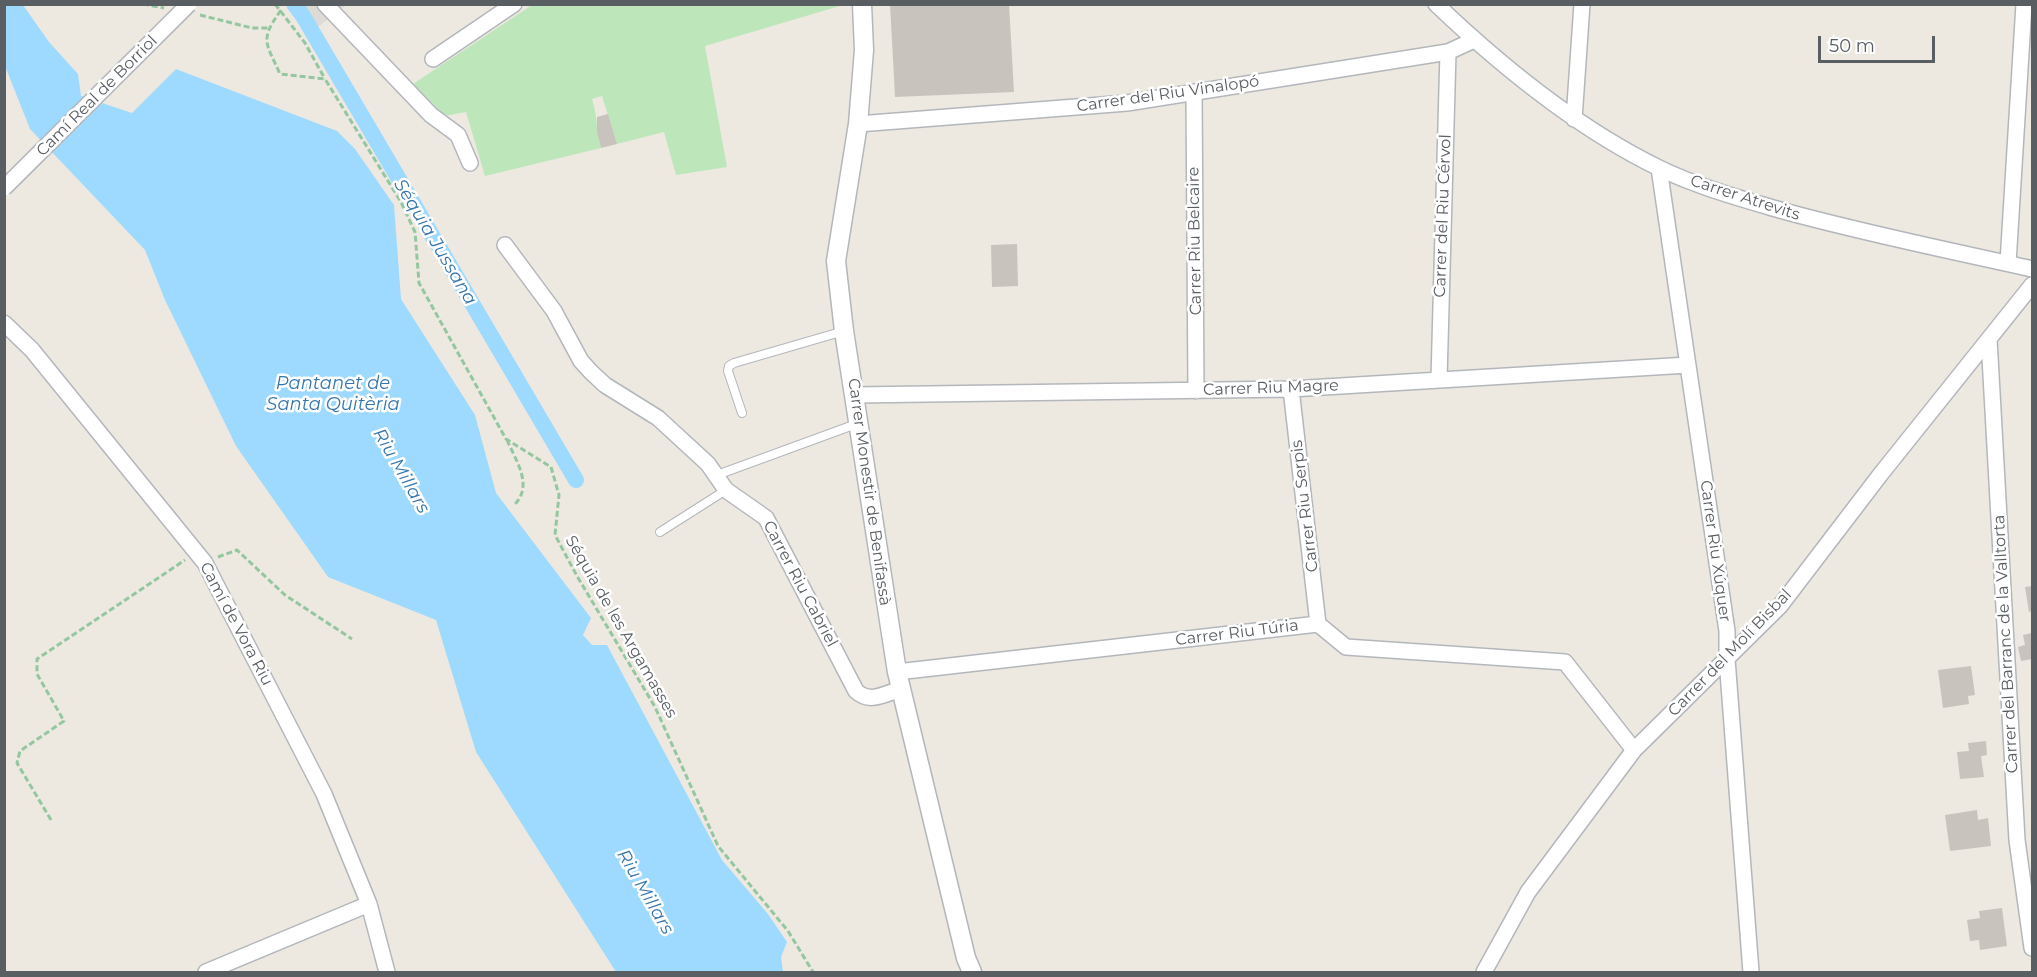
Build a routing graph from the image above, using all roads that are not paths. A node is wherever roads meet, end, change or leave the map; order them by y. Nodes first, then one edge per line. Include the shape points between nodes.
1 (325, 4) edge
2 (514, 4) edge
3 (862, 4) edge
4 (1436, 4) edge
5 (1582, 4) edge
6 (2024, 4) edge
7 (190, 9) edge
8 (1474, 40) junction
9 (1448, 52) junction
10 (433, 59) dead end
11 (1194, 92) junction
12 (1574, 119) junction
13 (858, 124) junction
14 (470, 163) dead end
15 (1659, 168) junction
16 (4, 188) edge
17 (505, 245) dead end
18 (2008, 264) junction
19 (2032, 269) edge
20 (2032, 285) edge
21 (4, 323) edge
22 (844, 331) junction
23 (1989, 339) junction
24 (1688, 365) junction
25 (1439, 380) junction
26 (1291, 389) junction
27 (1196, 391) junction
28 (855, 395) junction
29 (742, 413) dead end
30 (859, 423) junction
31 (717, 475) junction
32 (726, 490) junction
33 (660, 532) dead end
34 (1318, 624) junction
35 (1727, 659) junction
36 (899, 681) junction
37 (1634, 750) junction
38 (369, 904) junction
39 (2032, 948) edge
40 (206, 972) edge
41 (387, 972) edge
42 (972, 972) edge
43 (1484, 972) edge
44 (1751, 972) edge

1 - 14 street via 431,114 458,135
2 - 10 street
3 - 13 street, Carrer Monestir de Benifassà via 864,50
4 - 8 street, Carrer Atrevits
5 - 12 street
6 - 18 street
7 - 16 street, Camí Real de Borriol, bridge
8 - 9 street, Carrer del Riu Vinalopó
8 - 12 street, Carrer Atrevits
9 - 11 street, Carrer del Riu Vinalopó
9 - 25 street, Carrer del Riu Cérvol
11 - 13 street, Carrer del Riu Vinalopó via 1126,103
11 - 27 street, Carrer Riu Belcaire
12 - 15 street, Carrer Atrevits
13 - 22 street, Carrer Monestir de Benifassà via 836,261
15 - 18 street, Carrer Atrevits via 1715,192 1826,223
15 - 24 street, Carrer Riu Xúquer
17 - 31 street, Carrer Riu Cabriel via 554,311 591,372 604,385 658,417
18 - 19 street, Carrer Atrevits
20 - 23 street, Carrer del Molí Bisbal
21 - 38 street, Camí de Vora Riu via 32,350 201,557 324,794
22 - 28 street, Carrer Monestir de Benifassà
22 - 29 lane via 729,366
23 - 35 street, Carrer del Molí Bisbal via 1780,606
23 - 39 street, Carrer del Barranc de la Valltorta via 2017,840
24 - 25 street, Carrer Riu Magre
24 - 35 street, Carrer Riu Xúquer via 1727,631
25 - 26 street, Carrer Riu Magre
26 - 27 street, Carrer Riu Magre
26 - 34 street, Carrer Riu Serpis
27 - 28 street, Carrer Riu Magre
28 - 30 street, Carrer Monestir de Benifassà
30 - 31 lane
30 - 36 street, Carrer Monestir de Benifassà
31 - 32 street, Carrer Riu Cabriel
32 - 33 lane
32 - 36 street, Carrer Riu Cabriel via 759,512 772,526 856,691 870,698
34 - 36 street, Carrer Riu Túria
34 - 37 street, Carrer Riu Túria via 1346,647 1565,662
35 - 37 street, Carrer del Molí Bisbal
35 - 44 street, Carrer Riu Xúquer
36 - 42 street, Carrer Monestir de Benifassà
37 - 43 street, Carrer del Molí Bisbal via 1528,892
38 - 40 street
38 - 41 street, Camí de Vora Riu

